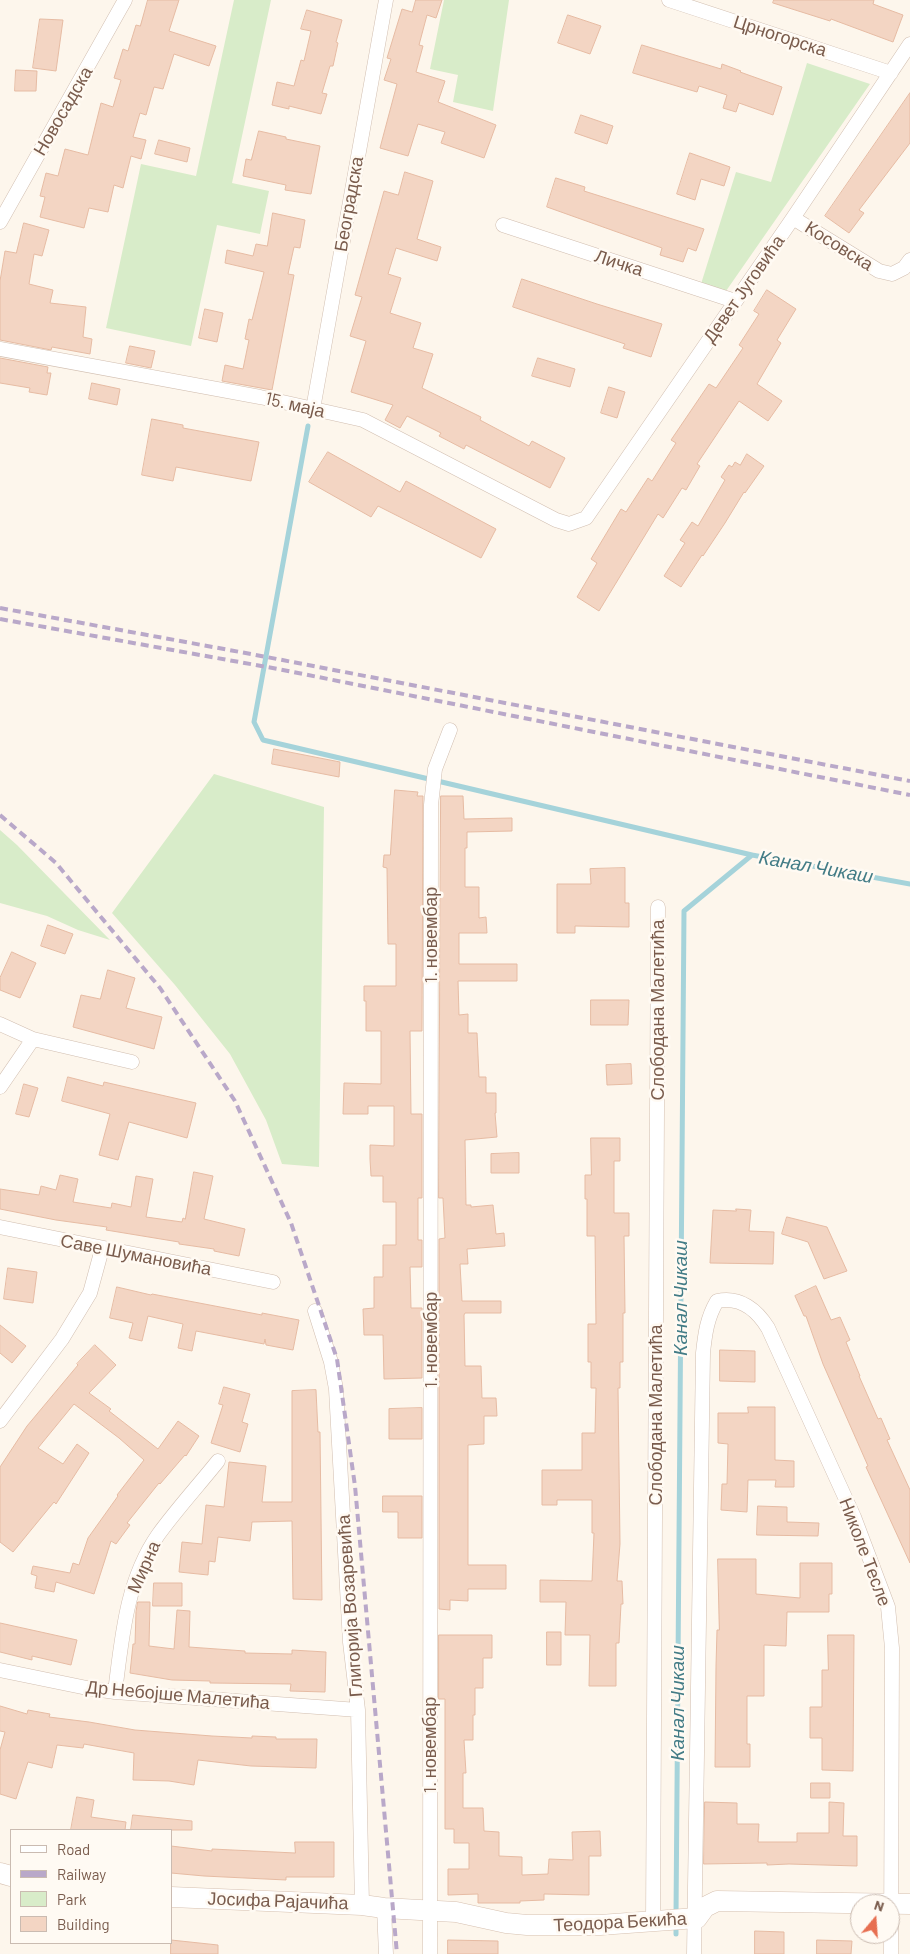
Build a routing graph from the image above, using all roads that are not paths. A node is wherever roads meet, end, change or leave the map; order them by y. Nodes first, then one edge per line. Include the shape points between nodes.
1 (126, 0) edge
2 (386, 0) edge
3 (669, 0) edge
4 (910, 44) edge
5 (891, 73) junction
6 (793, 218) junction
7 (0, 222) edge
8 (504, 225) dead end
9 (910, 260) edge
10 (735, 302) junction
11 (0, 349) edge
12 (313, 409) junction
13 (569, 524) joint
14 (450, 730) dead end
15 (658, 907) dead end
16 (0, 1025) edge
17 (33, 1039) junction
18 (132, 1062) dead end
19 (0, 1087) edge
20 (0, 1228) edge
21 (102, 1249) junction
22 (273, 1282) dead end
23 (315, 1311) dead end
24 (0, 1421) edge
25 (218, 1462) dead end
26 (0, 1670) edge
27 (115, 1692) junction
28 (358, 1710) junction
29 (172, 1897) edge
30 (901, 1903) edge
31 (362, 1905) junction
32 (384, 1908) junction
33 (429, 1910) junction
34 (691, 1919) junction
35 (656, 1922) junction
36 (386, 1954) edge
37 (430, 1954) edge
38 (694, 1954) edge
39 (891, 1954) edge

1 - 7 street, Новосадска
2 - 12 street, Београдска
3 - 5 street, Црногорска
4 - 5 street, Девет Југовића
5 - 6 street, Девет Југовића
6 - 9 street, Косовска via 879,271 892,274 904,268
6 - 10 street, Девет Југовића
8 - 10 street, Личка
10 - 13 street, Девет Југовића via 586,518
11 - 12 street, 15. маја via 260,396
12 - 13 street, 15. маја via 363,420
14 - 33 street, 1. новембар via 435,769 431,805
15 - 35 street, Слободана Малетића
16 - 17 street
17 - 18 street
17 - 19 street
20 - 21 street, Саве Шумановића
21 - 22 street, Саве Шумановића
21 - 24 street via 90,1292 62,1339
23 - 28 street, Глигорија Возаревића via 332,1362 336,1389 350,1642
25 - 27 street, Мирна via 157,1536 138,1573 127,1608
26 - 27 street, Др Небојше Малетића
27 - 28 street, Др Небојше Малетића
28 - 31 street, Глигорија Возаревића
29 - 31 street, Јосифа Рајачића
30 - 34 street, Теодора Бекића via 716,1901 699,1917
30 - 34 street, Николе Тесле via 888,1607 854,1517 768,1328 748,1306 726,1299 717,1301 706,1324 703,1354
30 - 39 street, Николе Тесле
31 - 32 street, Јосифа Рајачића
32 - 33 street, Теодора Бекића
32 - 36 street
33 - 35 street, Теодора Бекића via 527,1926
33 - 37 street, 1. новембар
34 - 35 street, Теодора Бекића
34 - 38 street

